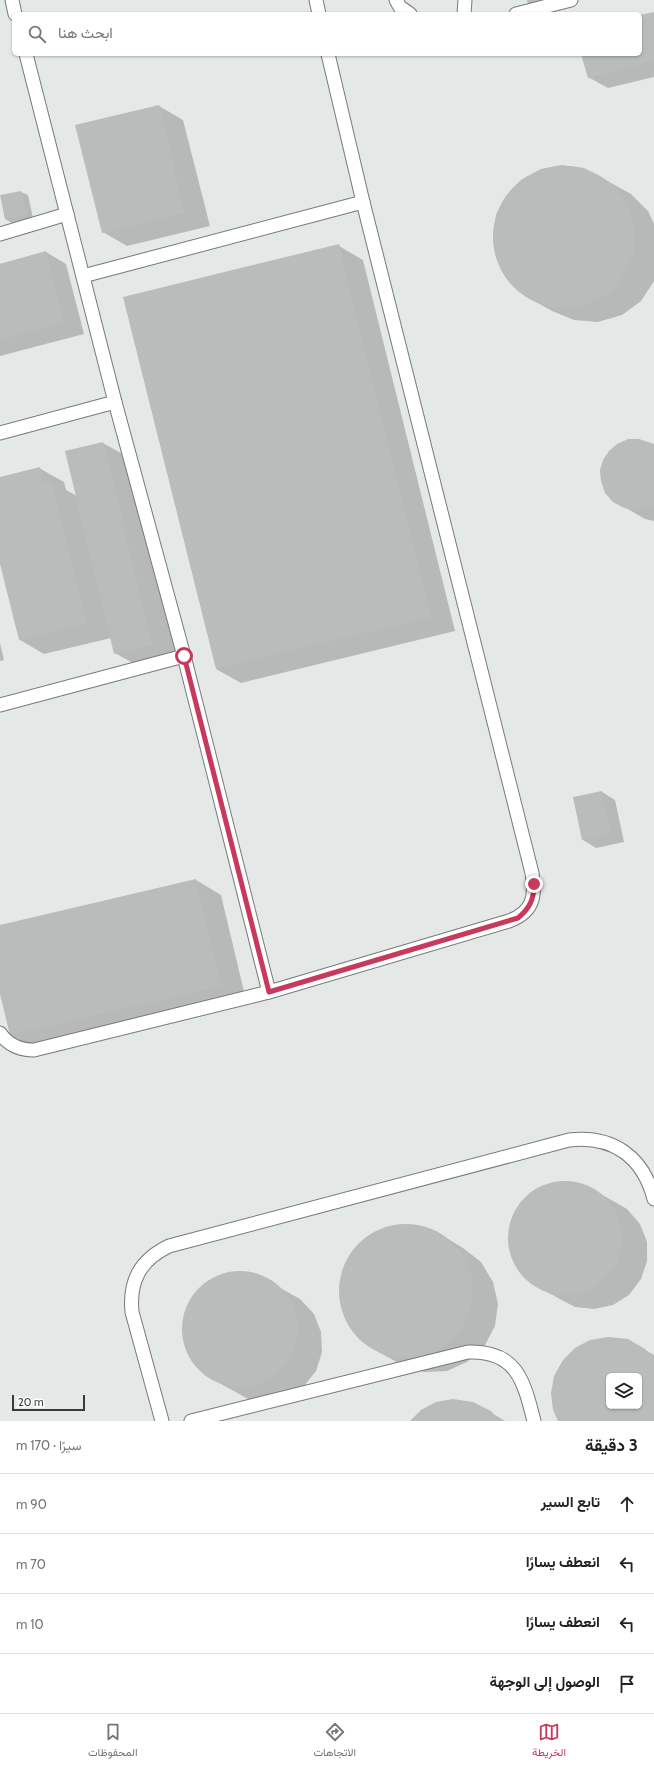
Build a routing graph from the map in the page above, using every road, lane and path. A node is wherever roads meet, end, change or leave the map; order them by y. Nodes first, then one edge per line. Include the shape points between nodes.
1 (12, 0) edge
2 (316, 0) edge
3 (396, 0) edge
4 (465, 0) edge
5 (571, 0) edge
6 (15, 12) edge
7 (319, 12) edge
8 (407, 12) edge
9 (464, 12) edge
10 (524, 12) edge
11 (27, 56) edge
12 (328, 56) edge
13 (363, 202) junction
14 (67, 214) junction
15 (0, 234) edge
16 (83, 276) junction
17 (115, 402) junction
18 (0, 433) edge
19 (184, 656) junction
20 (0, 705) edge
21 (269, 992) junction
22 (0, 1033) edge
23 (654, 1199) edge
24 (162, 1421) edge
25 (191, 1421) edge
26 (534, 1421) edge

1 - 6 lane
2 - 7 lane
3 - 8 lane via 400,8
4 - 9 lane
5 - 10 lane
11 - 14 lane
12 - 13 lane
13 - 16 lane
13 - 21 lane via 532,873 534,894 526,912 518,918
14 - 15 lane
14 - 16 lane
16 - 17 lane
17 - 18 lane
17 - 19 lane
19 - 20 lane
19 - 21 lane
21 - 22 lane via 34,1050 18,1048 10,1044
23 - 24 lane via 648,1180 632,1158 609,1144 582,1138 169,1246 143,1265 133,1287 131,1299 132,1312
25 - 26 lane via 468,1352 480,1352 504,1359 521,1377

